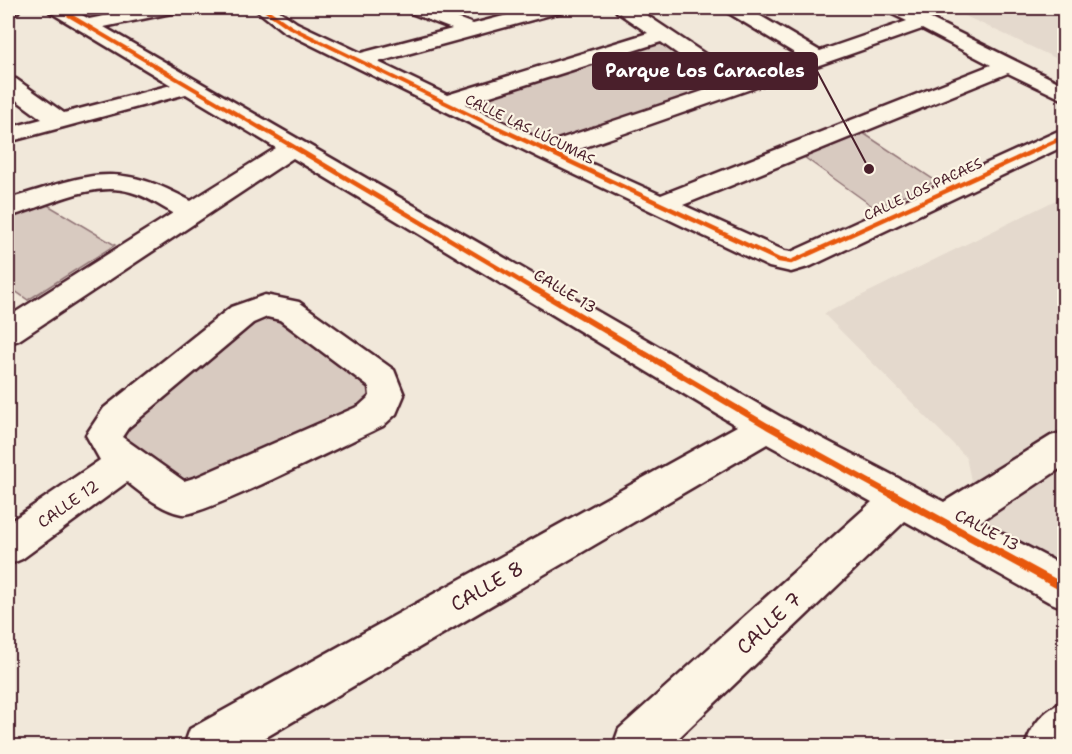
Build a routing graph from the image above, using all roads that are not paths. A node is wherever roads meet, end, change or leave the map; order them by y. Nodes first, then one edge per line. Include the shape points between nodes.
1 (57, 8) edge
2 (169, 8) edge
3 (263, 8) edge
4 (415, 8) edge
5 (554, 8) edge
6 (624, 8) edge
7 (896, 8) edge
8 (744, 9) edge
9 (924, 22) junction
10 (87, 25) junction
11 (471, 30) junction
12 (664, 35) junction
13 (818, 59) junction
14 (360, 60) junction
15 (1009, 65) junction
16 (8, 84) edge
17 (191, 86) junction
18 (738, 86) junction
19 (1065, 93) edge
20 (447, 102) junction
21 (60, 121) junction
22 (8, 135) edge
23 (1065, 137) edge
24 (294, 147) junction
25 (547, 152) junction
26 (662, 204) junction
27 (8, 208) edge
28 (191, 212) junction
29 (792, 262) joint
30 (8, 332) edge
31 (767, 426) junction
32 (1065, 447) edge
33 (128, 461) junction
34 (902, 500) junction
35 (945, 523) junction
36 (8, 546) edge
37 (1065, 588) edge
38 (1065, 725) edge
39 (207, 747) edge
40 (636, 747) edge
41 (1048, 747) edge

1 - 10 street, CALLE 13
2 - 10 street
3 - 14 street, CALLE LAS LÚCUMAS via 290,27
4 - 11 street
5 - 11 street
6 - 12 street
7 - 9 street
8 - 13 street
9 - 13 street
9 - 15 street
10 - 17 street, CALLE 13
11 - 14 street
12 - 18 street
12 - 20 street
13 - 18 street
14 - 20 street, CALLE LAS LÚCUMAS
15 - 19 street
15 - 26 street
16 - 21 street
17 - 21 street
17 - 24 street, CALLE 13
18 - 25 street
20 - 25 street, CALLE LAS LÚCUMAS
21 - 22 street
23 - 29 street, CALLE LOS PACAES
24 - 28 street
24 - 31 street, CALLE 13
25 - 26 street, CALLE LAS LÚCUMAS
26 - 29 street, CALLE LAS LÚCUMAS via 779,260
27 - 28 street via 93,183 117,181 137,185
28 - 30 street
31 - 34 street, CALLE 13
31 - 39 street, CALLE 8
32 - 35 street
33 - 33 street via 176,496 193,497 371,416 382,407 387,389 382,379 288,310 265,306 254,309 107,427 105,441
33 - 36 street, CALLE 12
34 - 35 street, CALLE 13
34 - 40 street, CALLE 7
35 - 37 street, CALLE 13
38 - 41 street

